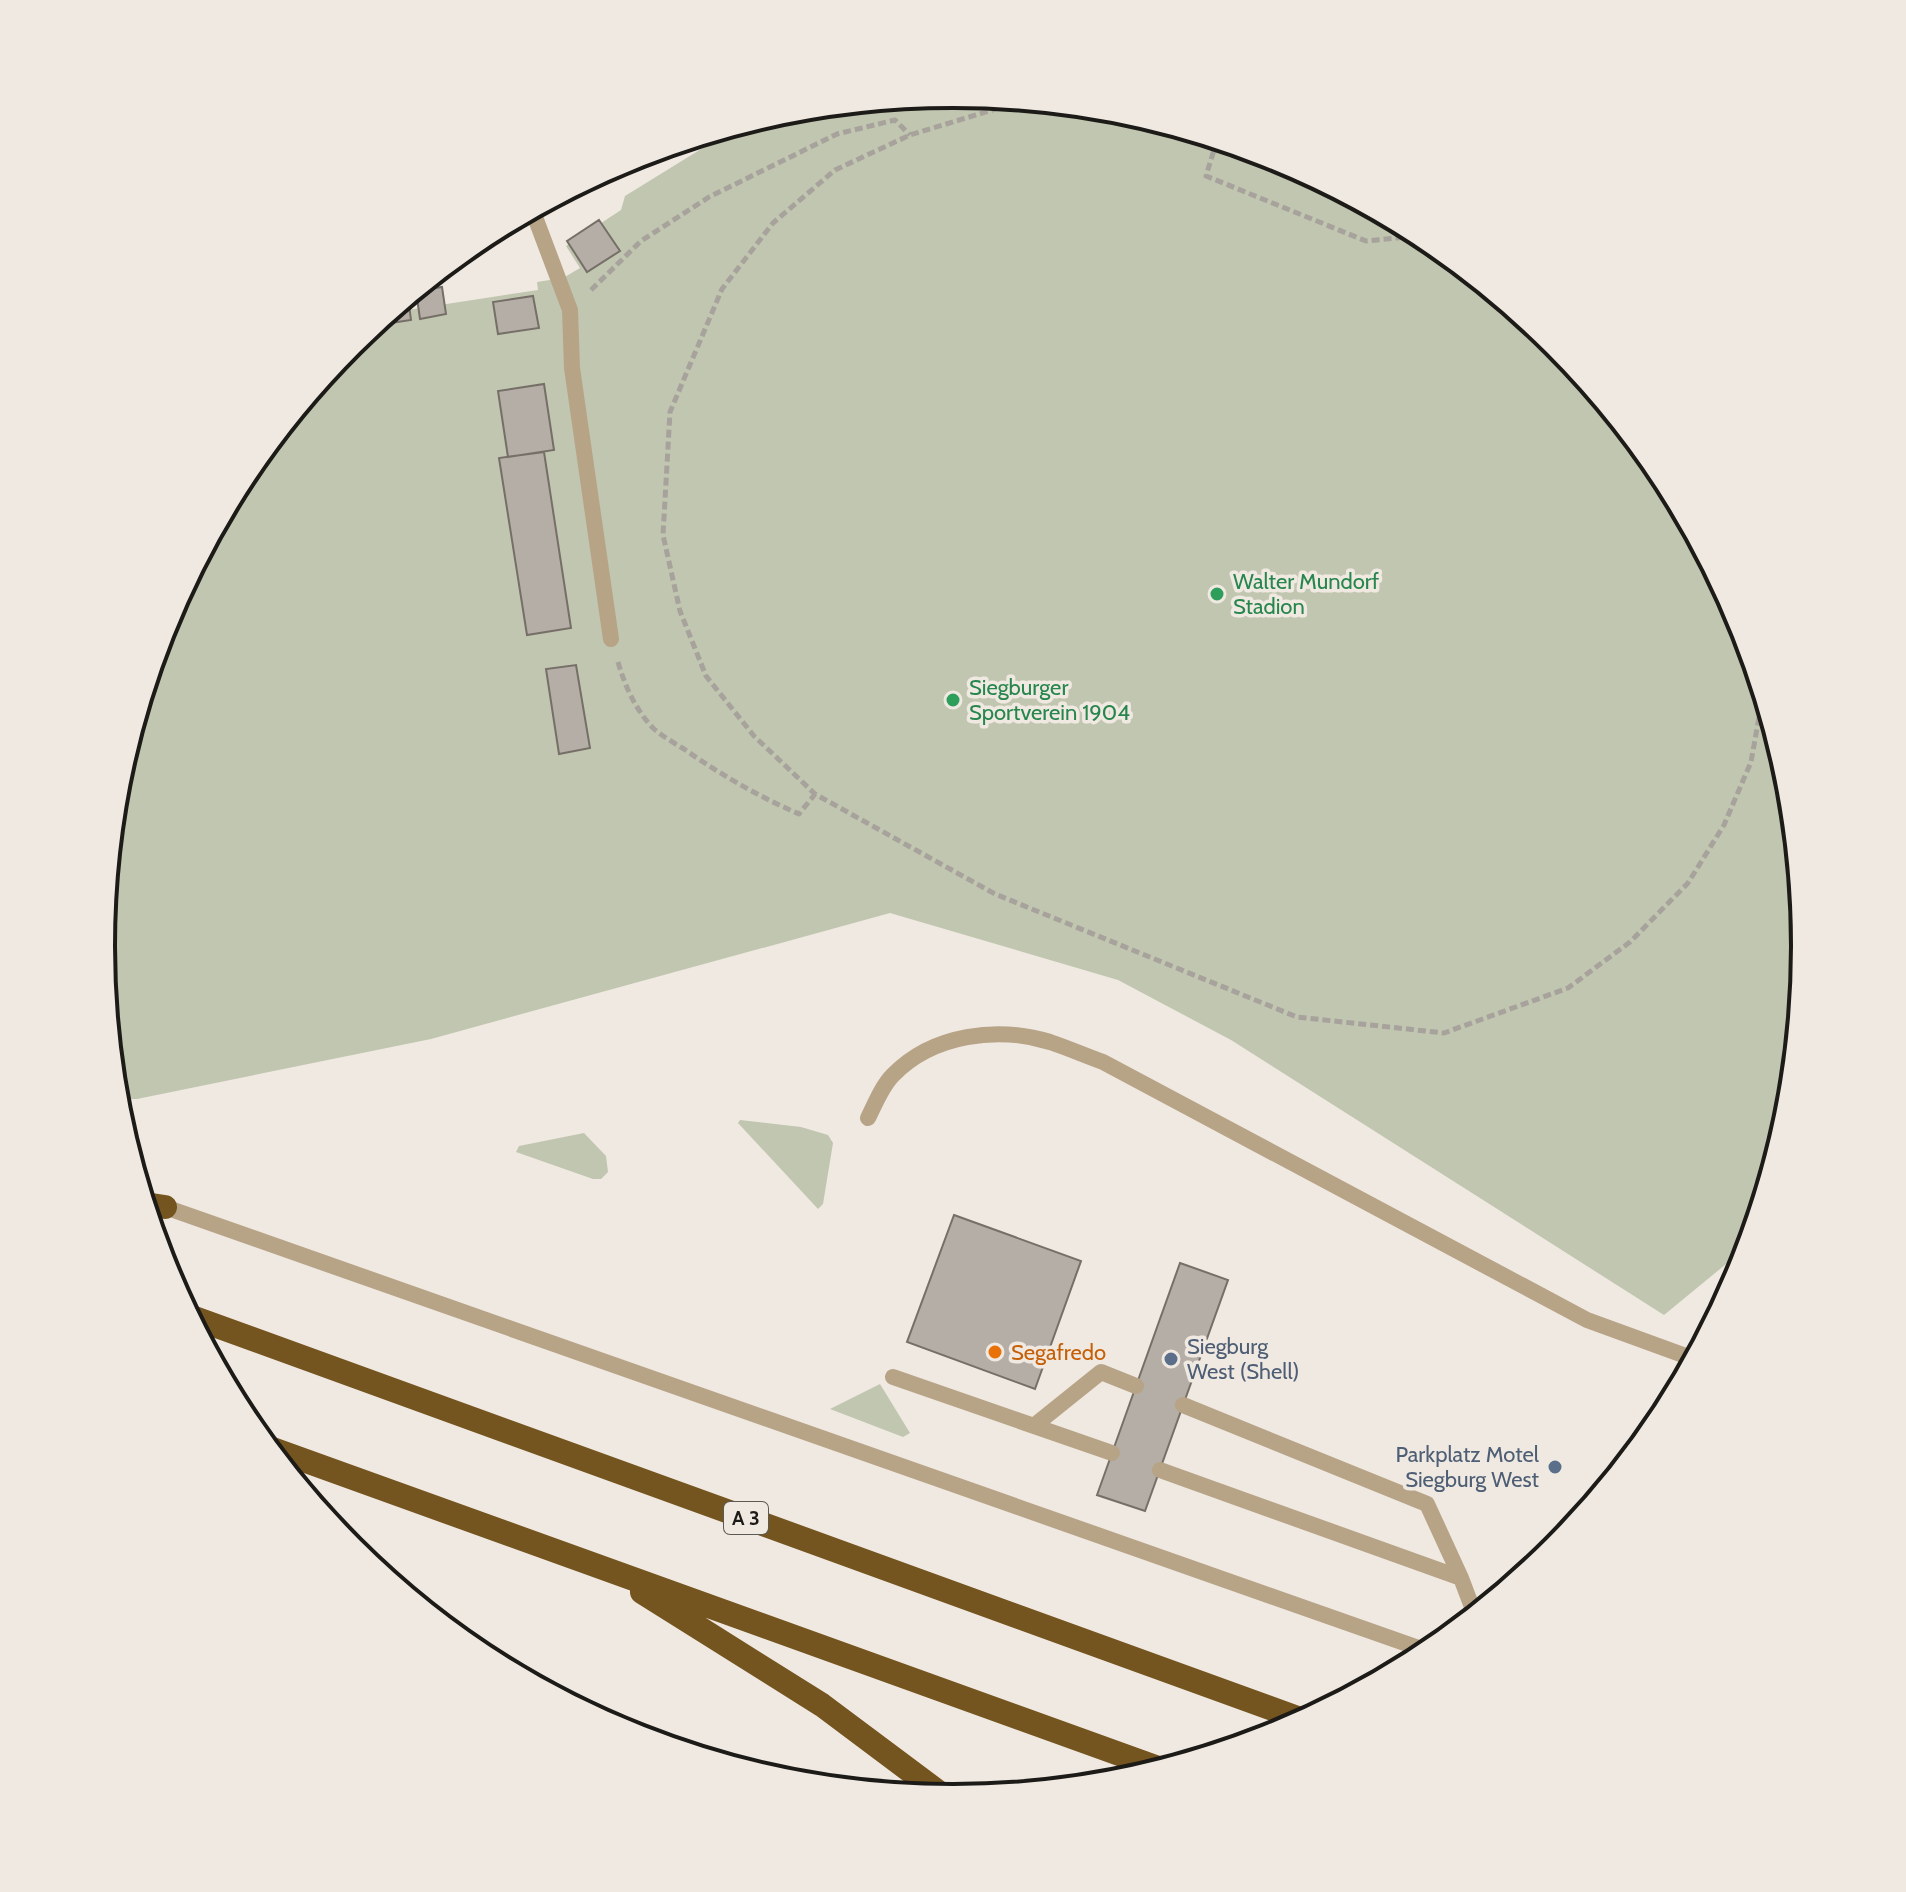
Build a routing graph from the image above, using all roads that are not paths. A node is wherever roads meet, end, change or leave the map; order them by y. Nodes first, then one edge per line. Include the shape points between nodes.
1 (536, 219) edge
2 (611, 639) road end
3 (868, 1118) dead end
4 (157, 1207) edge
5 (203, 1321) edge
6 (1684, 1355) edge
7 (893, 1377) dead end
8 (1136, 1386) dead end
9 (1183, 1405) dead end
10 (1035, 1425) junction
11 (1112, 1453) dead end
12 (287, 1454) edge
13 (1160, 1470) dead end
14 (603, 1568) junction
15 (1461, 1578) junction
16 (1471, 1604) edge
17 (1414, 1646) edge
18 (1287, 1714) edge
19 (1141, 1762) edge
20 (926, 1783) edge

1 - 2 lane via 570,310 572,368
3 - 6 lane via 891,1076 920,1053 963,1037 1007,1034 1049,1042 1103,1062 1587,1320
4 - 17 lane
5 - 18 highway, A 3
7 - 10 lane
8 - 10 lane via 1101,1372
9 - 15 lane via 1427,1504
10 - 11 lane
12 - 14 highway
13 - 15 lane
14 - 19 highway
14 - 20 highway via 822,1705
15 - 16 lane

